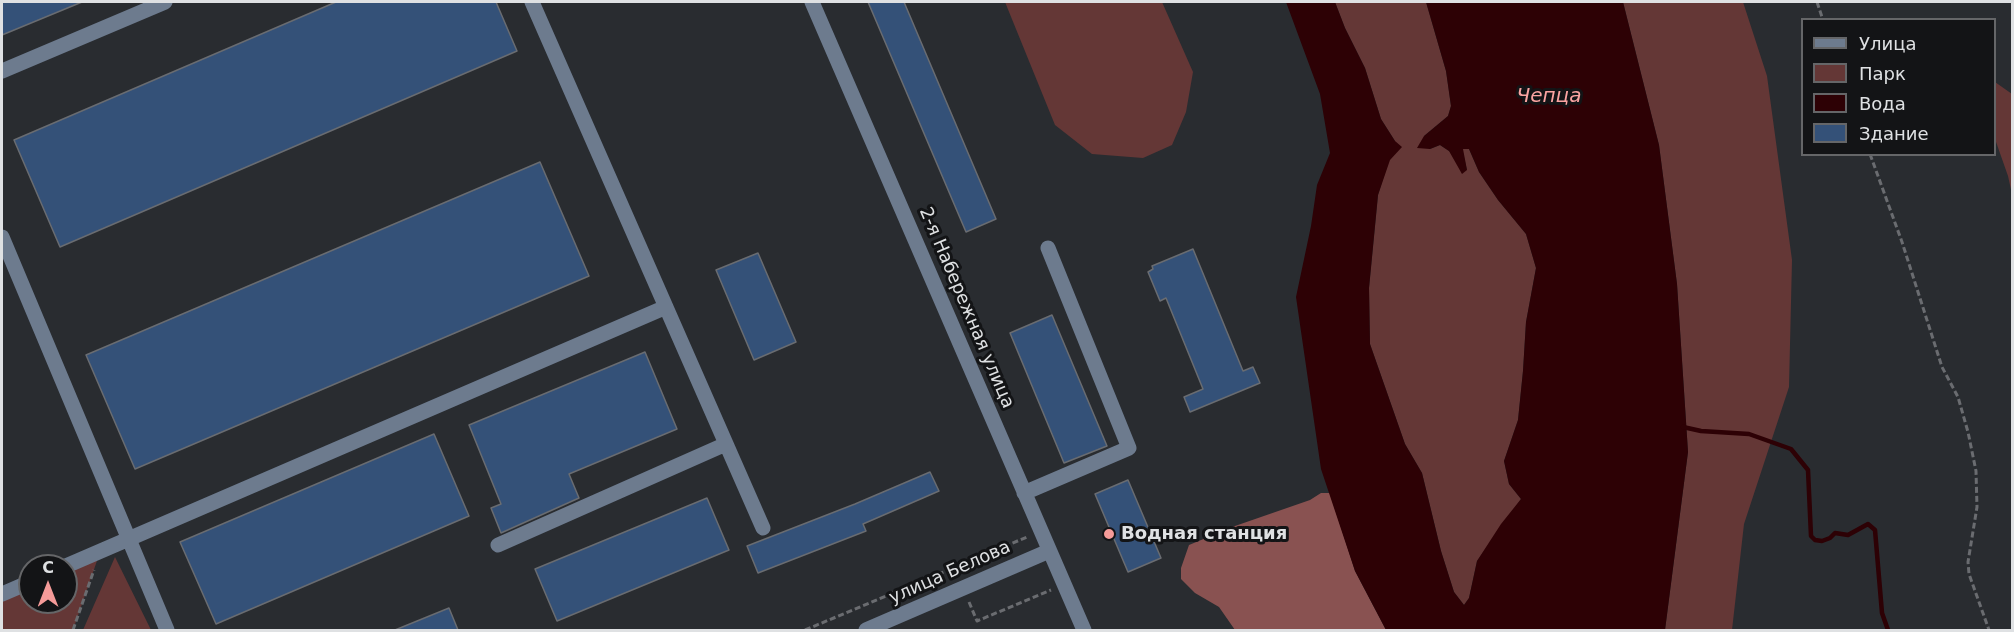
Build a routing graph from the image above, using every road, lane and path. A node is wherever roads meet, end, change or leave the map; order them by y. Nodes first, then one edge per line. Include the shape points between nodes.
1 (165, 2) edge
2 (532, 2) edge
3 (812, 2) edge
4 (1817, 2) edge
5 (1822, 18) edge
6 (2, 71) edge
7 (1871, 156) edge
8 (2, 237) edge
9 (1048, 248) dead end
10 (666, 307) junction
11 (726, 444) junction
12 (1024, 493) junction
13 (763, 528) dead end
14 (1029, 536) dead end
15 (129, 539) junction
16 (498, 545) dead end
17 (1049, 550) junction
18 (100, 551) junction
19 (78, 561) edge
20 (18, 587) edge
21 (964, 588) junction
22 (1052, 590) dead end
23 (2, 594) edge
24 (73, 630) edge
25 (168, 630) edge
26 (805, 630) edge
27 (866, 630) edge
28 (1084, 630) edge
29 (1989, 630) edge

1 - 6 street
2 - 10 street
3 - 12 street, 2-я Набережная улица
4 - 5 path
7 - 29 path via 1968,432 1976,471 1977,507 1968,562
8 - 15 street
9 - 12 street via 1129,448
10 - 11 street
10 - 15 street
11 - 13 street
11 - 16 street
12 - 17 street, 2-я Набережная улица
14 - 26 path
15 - 18 street
15 - 25 street
17 - 21 street, улица Белова
17 - 28 street, 2-я Набережная улица
18 - 19 street
18 - 24 path
20 - 23 street
21 - 22 path via 977,621
21 - 27 street, улица Белова

